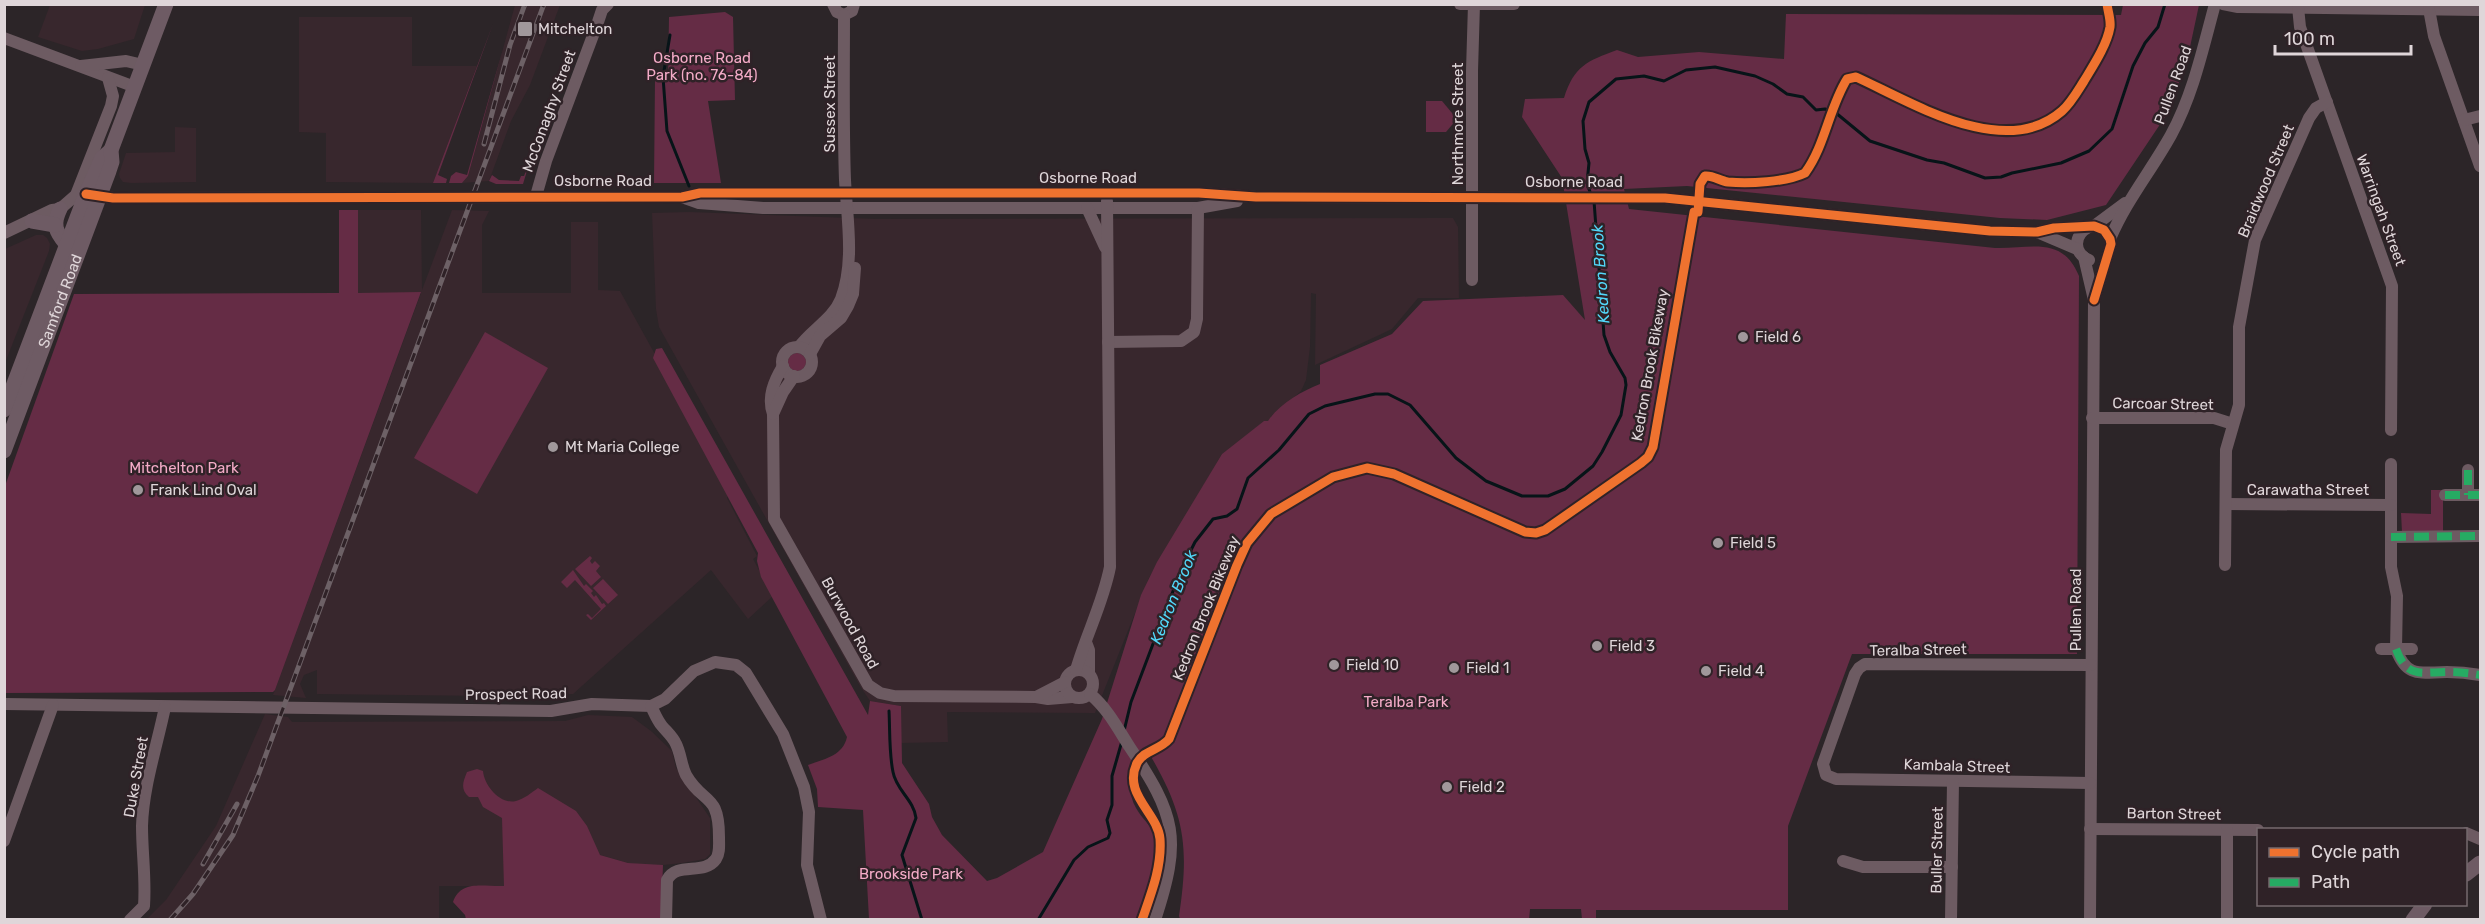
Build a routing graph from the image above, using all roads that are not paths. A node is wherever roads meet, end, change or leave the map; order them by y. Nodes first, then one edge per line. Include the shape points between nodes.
1 (166, 4) edge
2 (608, 4) edge
3 (833, 4) edge
4 (854, 4) edge
5 (1460, 4) edge
6 (1474, 4) edge
7 (1514, 4) edge
8 (2216, 4) edge
9 (2223, 4) edge
10 (2298, 7) junction
11 (2429, 9) junction
12 (2481, 10) edge
13 (844, 15) junction
14 (4, 38) edge
15 (143, 65) junction
16 (80, 66) junction
17 (108, 78) junction
18 (135, 87) junction
19 (2327, 102) junction
20 (2481, 116) edge
21 (2464, 120) junction
22 (2481, 166) edge
23 (846, 193) junction
24 (1107, 193) junction
25 (93, 195) junction
26 (536, 196) junction
27 (1473, 196) junction
28 (681, 197) junction
29 (1256, 197) junction
30 (2128, 201) junction
31 (850, 208) junction
32 (1087, 208) junction
33 (1107, 208) junction
34 (1198, 208) junction
35 (60, 209) junction
36 (32, 221) junction
37 (55, 225) junction
38 (2091, 226) junction
39 (2037, 232) junction
40 (4, 233) edge
41 (2110, 239) junction
42 (66, 244) junction
43 (1106, 248) junction
44 (2081, 253) junction
45 (2106, 255) junction
46 (1472, 280) dead end
47 (2094, 300) junction
48 (1108, 342) junction
49 (804, 350) junction
50 (783, 366) junction
51 (794, 376) junction
52 (4, 410) edge
53 (773, 414) junction
54 (2092, 418) junction
55 (2233, 424) junction
56 (2391, 430) dead end
57 (4, 451) edge
58 (2391, 464) dead end
59 (2468, 470) dead end
60 (2445, 495) dead end
61 (2474, 495) edge
62 (2226, 504) junction
63 (2391, 505) junction
64 (2481, 536) edge
65 (2391, 537) junction
66 (2225, 565) dead end
67 (1086, 642) junction
68 (2381, 649) dead end
69 (2396, 649) junction
70 (2412, 649) dead end
71 (2091, 665) junction
72 (1076, 670) junction
73 (1089, 674) junction
74 (2481, 675) edge
75 (1065, 682) junction
76 (1090, 694) junction
77 (1036, 697) junction
78 (1072, 697) junction
79 (4, 704) edge
80 (53, 705) junction
81 (651, 706) junction
82 (165, 707) junction
83 (1825, 773) joint
84 (1953, 781) junction
85 (2090, 783) junction
86 (2090, 829) junction
87 (2227, 830) junction
88 (2257, 830) edge
89 (2467, 833) edge
90 (2481, 839) edge
91 (4, 841) edge
92 (1844, 861) dead end
93 (2481, 863) edge
94 (1952, 867) junction
95 (2467, 873) edge
96 (2424, 906) edge
97 (1157, 919) edge
98 (130, 920) edge
99 (666, 920) edge
100 (822, 920) edge
101 (1951, 920) edge
102 (2090, 920) edge
103 (2226, 920) edge
104 (2413, 920) edge

1 - 15 main road, Samford Road
2 - 26 street, McConaghy Street via 598,22
3 - 13 street
4 - 13 street via 852,11
5 - 6 street
6 - 7 street
6 - 27 street, Northmore Street
8 - 30 street, Pullen Road via 2181,115
9 - 10 street
10 - 11 street
10 - 19 street, Warringah Street via 2300,27
11 - 12 street
11 - 21 street via 2434,36
13 - 23 street, Sussex Street
14 - 16 street
15 - 16 street via 126,60
15 - 18 main road, Samford Road
16 - 17 street
17 - 18 street
17 - 35 street via 111,106 76,195
18 - 25 main road, Samford Road via 111,150 102,158
19 - 55 street, Braidwood Street via 2309,118 2256,235 2239,327 2239,401
19 - 56 street, Warringah Street via 2392,286
20 - 21 street
21 - 22 street
23 - 24 street, Osborne Road
23 - 28 street, Osborne Road via 700,193
23 - 31 street
24 - 29 street, Osborne Road
24 - 33 street
25 - 26 street, Osborne Road
25 - 42 main road, Samford Road
25 - 57 main road, Samford Road
26 - 28 street, Osborne Road
27 - 29 street, Osborne Road
27 - 39 street, Osborne Road via 1699,200 1990,231
27 - 46 street, Northmore Street
28 - 31 street, Osborne Road via 699,203 748,207
29 - 34 street, Osborne Road
30 - 38 street, Pullen Road
30 - 41 street, Pullen Road
31 - 32 street, Osborne Road
31 - 49 street via 848,271 841,300 806,337
32 - 33 street, Osborne Road
32 - 43 street
33 - 34 street, Osborne Road
33 - 43 street
34 - 48 street via 1194,332 1181,341
35 - 36 street
35 - 37 main road
36 - 37 main road
36 - 40 street
37 - 42 main road via 56,233
38 - 39 street, Osborne Road
38 - 41 street via 2104,230
38 - 44 street via 2080,233 2076,243
39 - 44 street, Osborne Road
41 - 45 street
42 - 52 main road, Samford Road
43 - 48 street
44 - 45 street via 2098,260
44 - 47 street, Pullen Road
45 - 47 street, Pullen Road
47 - 54 street, Pullen Road
48 - 67 street via 1110,567
49 - 50 street via 792,348 785,353
49 - 51 street via 812,362 809,370 803,376
50 - 51 street
50 - 53 street, Burwood Road via 771,394
51 - 53 street, Burwood Road
53 - 77 street, Burwood Road via 774,519 868,685 894,696
54 - 55 street, Carcoar Street via 2214,418
54 - 71 street, Pullen Road
55 - 62 street, Braidwood Street via 2226,450
58 - 63 street
59 - 61 street
60 - 61 street
62 - 63 street, Carawatha Street
62 - 66 street, Braidwood Street
63 - 65 street
64 - 65 street
65 - 69 street via 2391,573 2397,596
67 - 72 street
67 - 73 street
68 - 69 street
69 - 70 street
69 - 74 street via 2404,664 2415,672
71 - 83 street, Teralba Street via 1865,664 1857,671 1847,694 1825,755
71 - 85 street, Pullen Road
72 - 73 street
72 - 75 street
73 - 76 street via 1093,686
75 - 77 street
75 - 78 street
76 - 78 street via 1082,699
76 - 97 street via 1105,709 1144,767 1166,812 1172,843 1169,876
77 - 78 street, Burwood Road
79 - 80 street, Prospect Road
80 - 82 street, Prospect Road
80 - 91 street
81 - 82 street, Prospect Road via 592,704 551,711
81 - 99 street via 675,742 690,781 716,808 719,823 720,851 716,859 707,866 669,875
81 - 100 street via 705,665 726,663 746,673 783,734 804,787 809,812 807,865
82 - 98 street, Duke Street via 142,826 144,906
83 - 84 street, Kambala Street via 1836,779
84 - 85 street, Kambala Street
84 - 94 street, Buller Street
85 - 86 street, Pullen Road
86 - 87 street, Barton Street
86 - 102 street, Pullen Road
87 - 88 street, Barton Street
87 - 103 street
89 - 90 street
92 - 94 street via 1863,867
93 - 95 main road
94 - 101 street, Buller Street
96 - 104 main road

